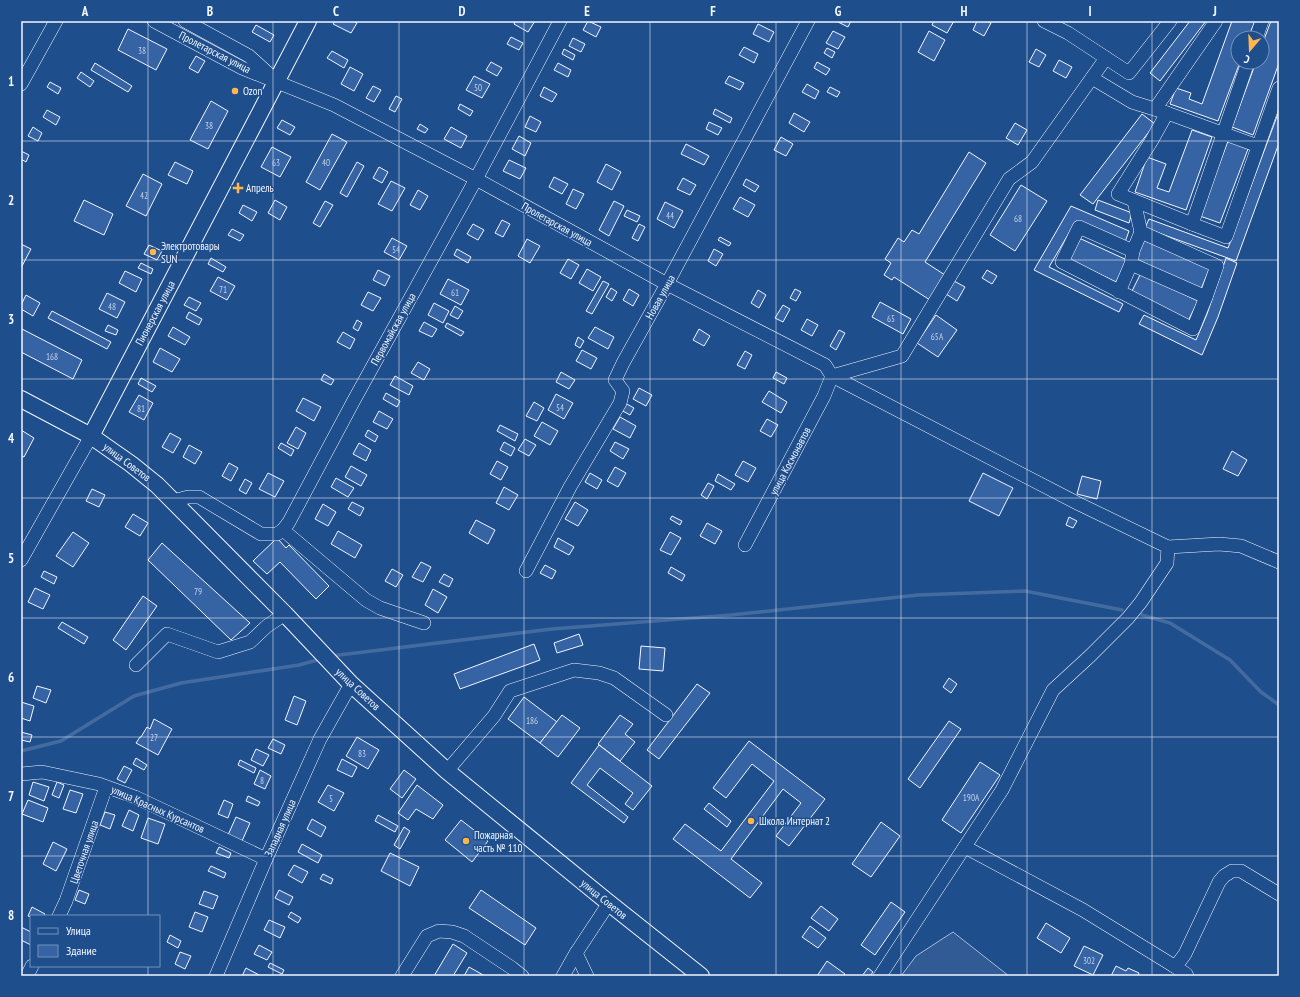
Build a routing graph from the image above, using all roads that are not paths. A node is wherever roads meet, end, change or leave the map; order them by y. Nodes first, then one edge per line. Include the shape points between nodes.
1 (56, 21) edge
2 (154, 21) edge
3 (185, 21) edge
4 (308, 21) edge
5 (560, 21) edge
6 (808, 21) edge
7 (1044, 21) edge
8 (1170, 21) edge
9 (1216, 21) edge
10 (1070, 27) edge
11 (1106, 58) junction
12 (1245, 70) edge
13 (1092, 78) junction
14 (276, 81) junction
15 (21, 84) edge
16 (1279, 88) edge
17 (1155, 109) junction
18 (1167, 113) junction
19 (1222, 133) junction
20 (1258, 146) junction
21 (476, 179) junction
22 (1134, 201) junction
23 (1192, 224) junction
24 (1141, 232) junction
25 (1132, 258) junction
26 (668, 284) junction
27 (1119, 292) junction
28 (1206, 297) junction
29 (832, 376) junction
30 (21, 399) edge
31 (91, 436) junction
32 (173, 501) junction
33 (283, 530) junction
34 (745, 545) dead end
35 (24, 546) edge
36 (1168, 547) junction
37 (21, 560) edge
38 (1279, 562) edge
39 (526, 571) dead end
40 (285, 614) junction
41 (424, 623) dead end
42 (136, 665) dead end
43 (350, 684) junction
44 (666, 715) dead end
45 (447, 771) junction
46 (21, 774) edge
47 (106, 787) junction
48 (965, 847) junction
49 (266, 858) junction
50 (1279, 894) edge
51 (609, 903) junction
52 (59, 915) edge
53 (576, 953) junction
54 (1174, 966) junction
55 (32, 967) edge
56 (27, 976) edge
57 (216, 976) edge
58 (402, 976) edge
59 (522, 976) edge
60 (563, 976) edge
61 (587, 976) edge
62 (701, 976) edge
63 (880, 976) edge
64 (1187, 976) edge

1 - 15 street
2 - 14 street, Пролетарская улица via 242,68
3 - 14 street, Пролетарская улица via 249,56
4 - 14 main road, Пионерская улица
5 - 21 street, Первомайская улица
6 - 26 street, Новая улица
7 - 10 street
8 - 11 street via 1129,73
9 - 17 street
10 - 11 street
11 - 13 street
12 - 19 street
13 - 17 street via 1132,102
13 - 29 street via 1032,162 1009,179 902,356
14 - 21 street, Пролетарская улица via 334,105
14 - 31 main road, Пионерская улица
16 - 20 street
17 - 18 street
18 - 19 street
18 - 22 street via 1118,194
19 - 20 street
19 - 23 street
20 - 23 street via 1226,237
21 - 26 street, Пролетарская улица
21 - 33 street, Первомайская улица via 290,522
22 - 23 street
22 - 24 street
24 - 25 street
24 - 28 street via 1217,266
25 - 27 street
25 - 27 street via 1079,227 1062,262
25 - 28 street
26 - 29 street, Пролетарская улица via 825,365
26 - 39 street, Новая улица via 615,380 623,390 620,403 570,487
27 - 28 street via 1193,329
29 - 34 street, улица Космонавтов via 824,396
29 - 36 street, Пролетарская улица via 1079,504
30 - 31 main road, улица Советов
31 - 32 main road, улица Советов via 132,464
31 - 35 street, Пионерская улица
32 - 33 street via 200,497 261,534 277,534
32 - 40 main road, улица Советов
33 - 41 street via 366,600 380,608
35 - 37 street, Пионерская улица
36 - 38 street via 1219,544 1241,546
36 - 48 street via 1168,563 1141,602 1090,656 1053,690 1002,790
40 - 42 street via 250,642 218,652 167,634
40 - 43 main road, улица Советов
43 - 45 main road, улица Советов
43 - 49 street, Западная улица via 320,739
44 - 45 street via 614,678 574,670 510,691 494,716
45 - 51 main road, улица Советов
46 - 47 street, улица Красных Курсантов via 42,772
47 - 49 street, улица Красных Курсантов via 136,798
47 - 52 street, Цветочная улица
48 - 54 street via 1083,910
48 - 63 street
49 - 57 street, Западная улица
50 - 54 street via 1241,871 1232,871 1224,876 1185,954
51 - 53 street
51 - 62 main road, улица Советов
53 - 60 street
53 - 61 street
54 - 64 street
55 - 56 street
58 - 59 street via 427,936 439,931 464,936

